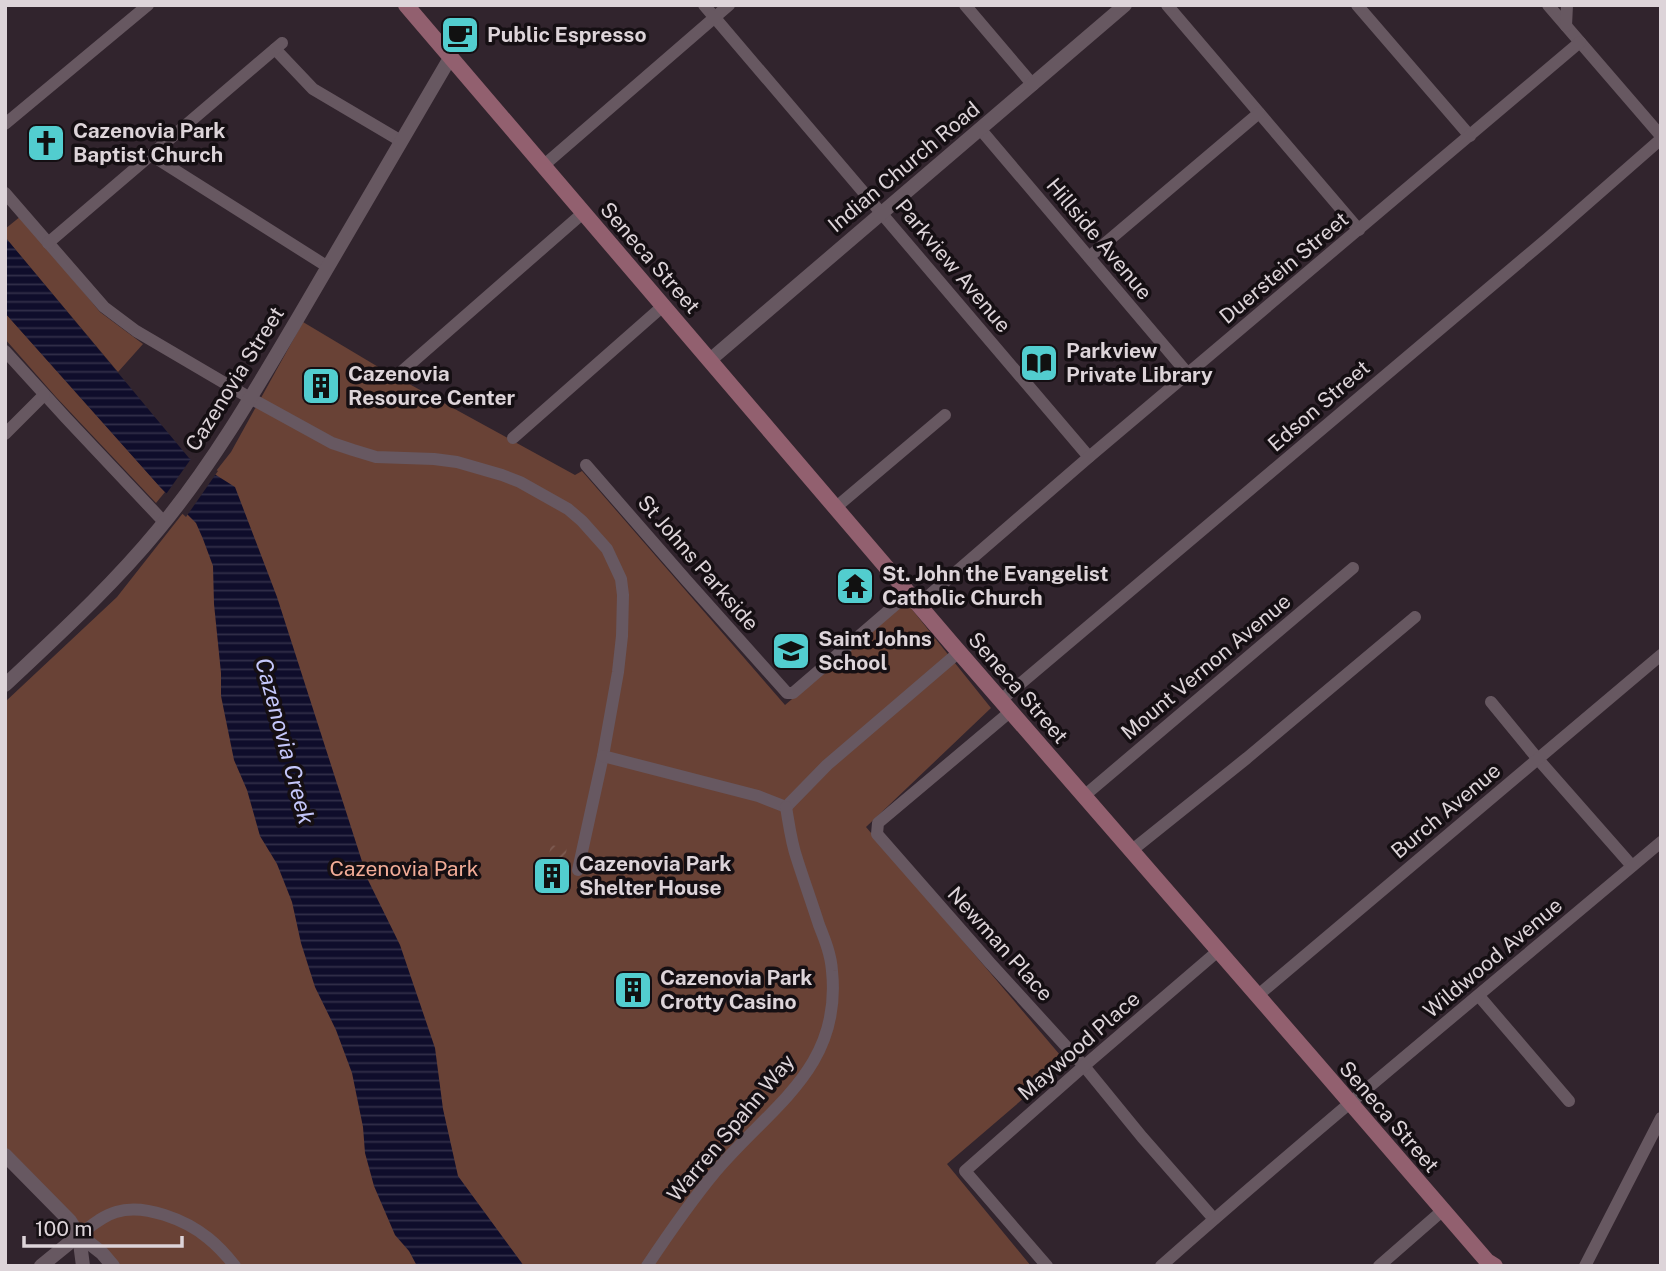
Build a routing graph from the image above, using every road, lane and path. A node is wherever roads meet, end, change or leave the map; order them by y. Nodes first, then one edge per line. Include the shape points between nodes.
1 (148, 5) edge
2 (406, 5) edge
3 (704, 5) edge
4 (729, 5) edge
5 (965, 5) edge
6 (1125, 5) edge
7 (1167, 5) edge
8 (1357, 5) edge
9 (1548, 5) edge
10 (1567, 5) edge
11 (715, 18) junction
12 (1566, 26) junction
13 (1580, 42) junction
14 (450, 58) junction
15 (1033, 85) junction
16 (1259, 113) junction
17 (5, 124) edge
18 (981, 130) junction
19 (1470, 136) junction
20 (1661, 138) edge
21 (401, 141) junction
22 (151, 155) junction
23 (543, 166) junction
24 (5, 193) edge
25 (583, 213) junction
26 (883, 213) junction
27 (1359, 230) junction
28 (48, 243) junction
29 (1089, 257) junction
30 (328, 267) junction
31 (663, 306) junction
32 (5, 351) edge
33 (710, 360) junction
34 (400, 373) dead end
35 (1188, 374) junction
36 (44, 395) junction
37 (250, 398) junction
38 (945, 415) dead end
39 (5, 434) edge
40 (513, 438) dead end
41 (1090, 457) junction
42 (586, 465) dead end
43 (835, 508) junction
44 (164, 522) junction
45 (1353, 568) dead end
46 (914, 599) junction
47 (1415, 617) dead end
48 (959, 652) junction
49 (1661, 655) edge
50 (5, 685) edge
51 (1491, 702) dead end
52 (1006, 706) junction
53 (603, 756) junction
54 (1537, 758) junction
55 (1084, 796) junction
56 (786, 807) junction
57 (1661, 842) edge
58 (1131, 851) junction
59 (1632, 866) junction
60 (578, 870) dead end
61 (1218, 951) junction
62 (1257, 996) junction
63 (1479, 996) junction
64 (1084, 1066) junction
65 (1569, 1101) dead end
66 (1349, 1103) junction
67 (1661, 1118) edge
68 (5, 1155) edge
69 (1442, 1211) junction
70 (1214, 1219) junction
71 (79, 1236) junction
72 (41, 1266) edge
73 (83, 1266) edge
74 (113, 1266) edge
75 (235, 1266) edge
76 (647, 1266) edge
77 (1047, 1266) edge
78 (1161, 1266) edge
79 (1379, 1266) edge
80 (1495, 1266) edge
81 (1585, 1266) edge

1 - 17 street
2 - 14 main road, Seneca Street
3 - 11 street, Parkview Avenue
4 - 11 street
5 - 15 street
6 - 15 street, Indian Church Road
7 - 16 street
8 - 19 street
9 - 12 street
10 - 12 street
11 - 23 street
11 - 26 street, Parkview Avenue
12 - 13 street
13 - 19 street, Duerstein Street
13 - 20 street
14 - 21 street, Cazenovia Street
14 - 23 main road, Seneca Street
15 - 18 street, Indian Church Road
16 - 27 street
16 - 29 street
18 - 26 street, Indian Church Road
18 - 29 street, Hillside Avenue
19 - 27 street, Duerstein Street
20 - 52 street, Edson Street
21 - 22 street via 313,89 279,46
21 - 30 street, Cazenovia Street
22 - 28 street
22 - 30 street
23 - 25 main road, Seneca Street
24 - 28 street
25 - 31 main road, Seneca Street
25 - 34 street
26 - 33 street, Indian Church Road
26 - 41 street, Parkview Avenue
27 - 35 street, Duerstein Street
28 - 37 street via 104,307
29 - 35 street, Hillside Avenue
30 - 37 street, Cazenovia Street
31 - 33 main road, Seneca Street
31 - 40 street
32 - 36 street
33 - 43 main road, Seneca Street
35 - 41 street, Duerstein Street
36 - 39 street
36 - 44 street
37 - 44 street, Cazenovia Street
37 - 53 street via 353,450 376,457 457,462 502,475 558,503 582,521 607,549 624,595 618,671
38 - 43 street
41 - 46 street, Duerstein Street
42 - 46 street, St Johns Parkside via 787,693 793,693
43 - 46 main road, Seneca Street
44 - 50 street, Cazenovia Street via 121,574
45 - 55 street, Mount Vernon Avenue
46 - 48 main road, Seneca Street
47 - 58 street
48 - 52 main road, Seneca Street
48 - 56 street via 827,765
49 - 54 street, Burch Avenue
51 - 54 street
52 - 55 main road, Seneca Street
52 - 64 street, Newman Place via 878,823 877,834
53 - 56 street
53 - 60 street
54 - 59 street
54 - 62 street, Burch Avenue
55 - 58 main road, Seneca Street
56 - 76 street, Warren Spahn Way via 795,855 828,951 830,1022 805,1076 717,1170
57 - 59 street, Wildwood Avenue
58 - 61 main road, Seneca Street
59 - 63 street, Wildwood Avenue
61 - 62 main road, Seneca Street
61 - 64 street, Maywood Place
62 - 66 main road, Seneca Street
63 - 65 street
63 - 66 street, Wildwood Avenue
64 - 70 street, Newman Place
64 - 77 street, Maywood Place via 965,1171
66 - 69 main road, Seneca Street
66 - 70 street, Wildwood Avenue
67 - 81 street
68 - 71 street via 71,1221
69 - 79 street
69 - 80 main road, Seneca Street
70 - 78 street, Wildwood Avenue
71 - 72 street
71 - 73 street
71 - 74 street
71 - 75 street via 113,1213 141,1209 207,1237

